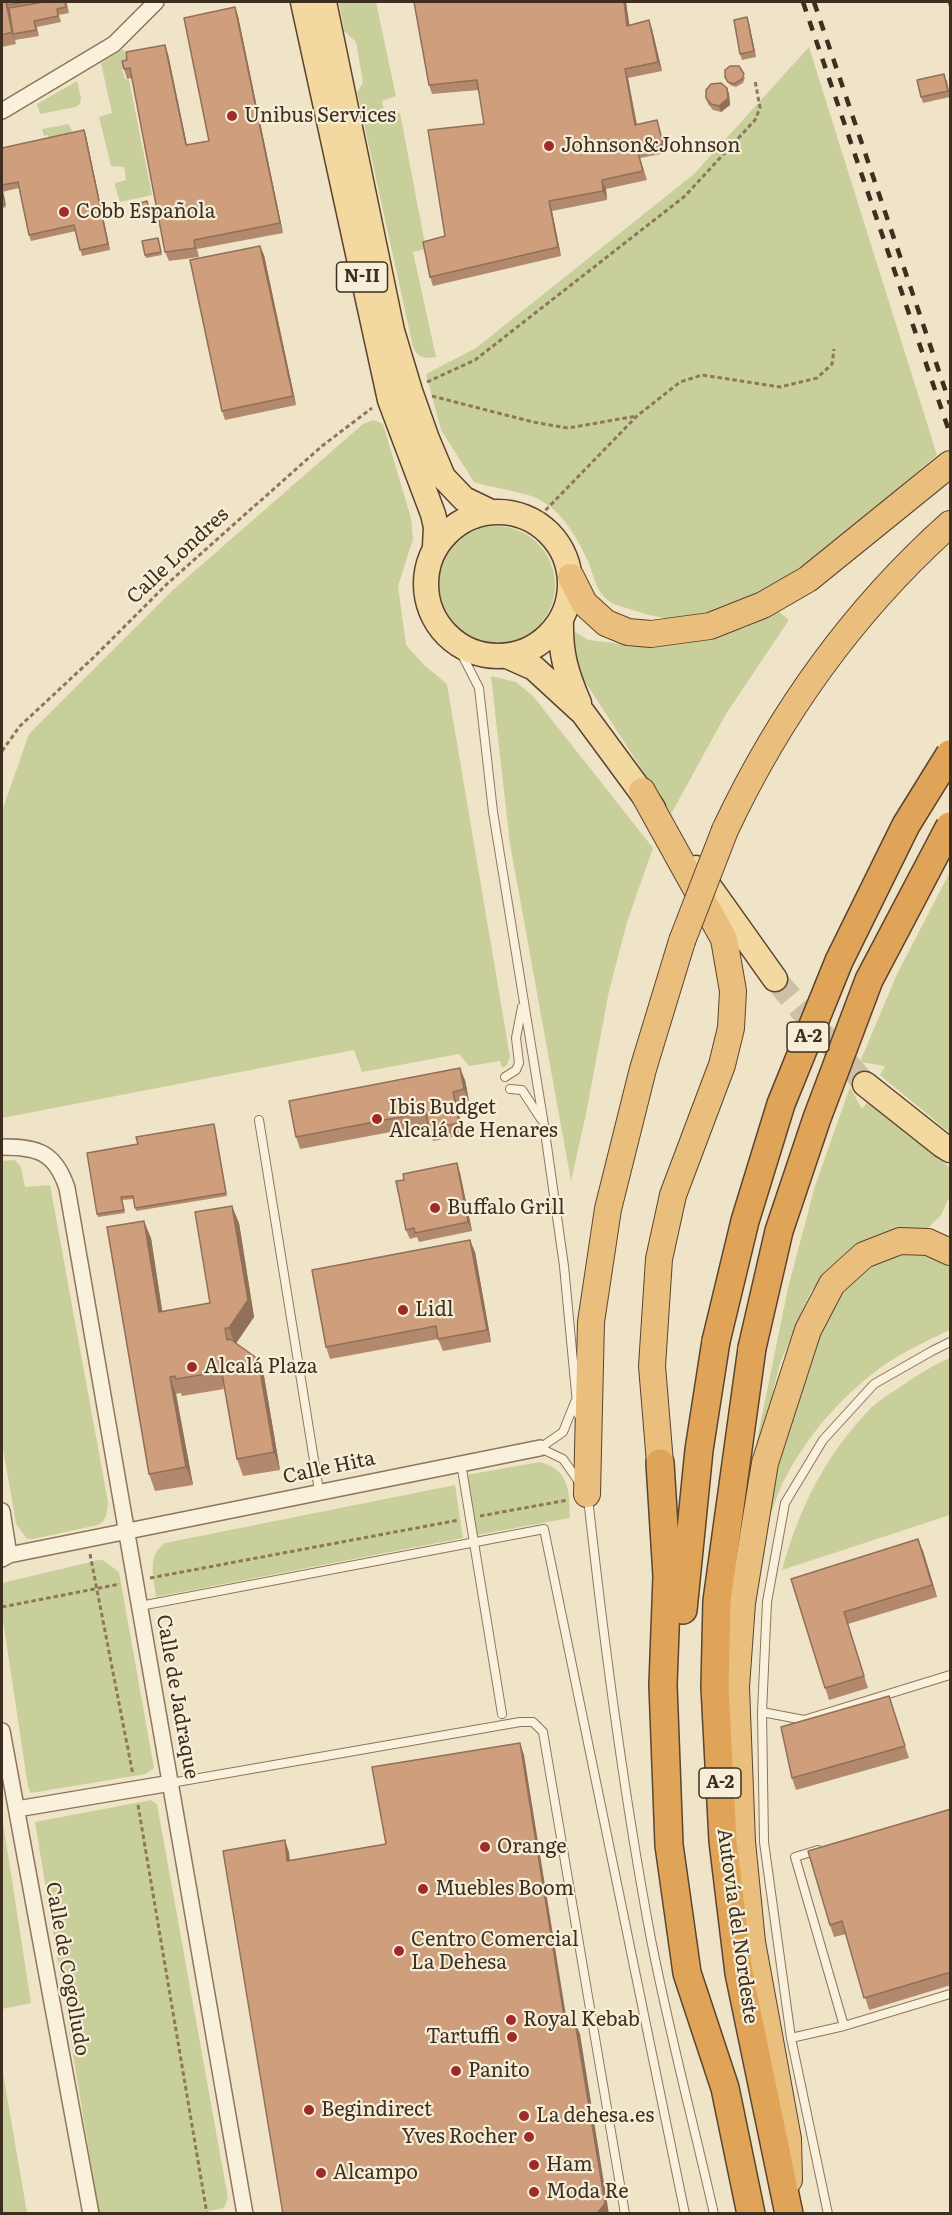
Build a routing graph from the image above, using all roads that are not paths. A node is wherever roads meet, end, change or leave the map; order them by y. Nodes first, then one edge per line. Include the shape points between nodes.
1 (156, 2) edge
2 (303, 2) edge
3 (324, 2) edge
4 (2, 111) edge
5 (400, 395) junction
6 (951, 464) edge
7 (491, 512) junction
8 (951, 524) edge
9 (435, 547) junction
10 (571, 578) junction
11 (561, 620) junction
12 (457, 645) junction
13 (507, 656) junction
14 (583, 713) junction
15 (951, 754) edge
16 (642, 791) junction
17 (951, 826) edge
18 (775, 979) tunnel mouth
19 (523, 999) junction
20 (505, 1077) dead end
21 (865, 1084) tunnel mouth
22 (510, 1089) dead end
23 (259, 1120) dead end
24 (544, 1125) junction
25 (2, 1147) edge
26 (948, 1150) edge
27 (951, 1252) edge
28 (951, 1342) edge
29 (576, 1401) junction
30 (540, 1448) junction
31 (461, 1463) junction
32 (660, 1463) joint
33 (320, 1491) junction
34 (587, 1495) junction
35 (2, 1511) edge
36 (127, 1532) junction
37 (473, 1542) junction
38 (5, 1557) edge
39 (140, 1606) junction
40 (951, 1675) edge
41 (762, 1712) junction
42 (502, 1714) dead end
43 (2, 1731) edge
44 (171, 1783) junction
45 (17, 1809) junction
46 (828, 1847) edge
47 (951, 1994) edge
48 (844, 2026) junction
49 (791, 2038) junction
50 (725, 2088) junction
51 (91, 2214) edge
52 (245, 2214) edge
53 (626, 2214) edge
54 (685, 2214) edge
55 (714, 2214) edge
56 (751, 2214) edge
57 (790, 2214) edge
58 (828, 2214) edge

1 - 4 street via 114,44
2 - 5 main road, N-II
3 - 5 main road, N-II via 392,331
5 - 7 main road via 427,439 443,477 464,499
5 - 9 main road, N-II via 436,526
6 - 10 highway via 808,579 763,604 710,626 651,634 628,632 606,623 584,603
7 - 9 main road via 469,517
7 - 10 main road via 514,513 535,521 553,536 565,555
8 - 34 highway, bridge via 866,608 797,698 724,830 682,941 643,1069 608,1209 591,1322
9 - 12 main road via 425,577 425,592 436,622
10 - 11 main road via 569,600
11 - 13 main road via 538,645
11 - 14 main road via 565,672
12 - 13 main road via 490,657
12 - 19 lane via 479,688 493,812
13 - 14 main road via 534,668
14 - 16 main road
15 - 50 highway, Autovía del Nordeste / A-2, bridge via 906,825 839,961 781,1104 745,1221 716,1341 699,1450 684,1596 681,1685 688,1843 704,1970
16 - 18 main road
16 - 32 highway via 724,939 733,991 731,1028 722,1065 673,1194 659,1259 652,1366
17 - 57 highway, Autovía del Nordeste / A-2, bridge via 865,991 779,1231 752,1348 717,1601 715,1687 723,1841 739,1973
19 - 20 lane via 516,1038 519,1063
19 - 24 lane
21 - 26 main road
22 - 24 lane via 522,1090
23 - 33 lane
24 - 29 lane via 564,1266
25 - 36 street, Calle de Jadraque via 38,1152 51,1159 67,1188
27 - 57 highway via 928,1242 900,1241 864,1255 832,1284 808,1330 765,1463 744,1591 736,1687 742,1842 752,1942 789,2139
28 - 41 lane via 874,1384 823,1440 785,1503 767,1602
29 - 30 lane, Calle Hita via 563,1432
29 - 34 lane
30 - 31 street, Calle Hita
30 - 34 lane via 563,1459
31 - 33 street, Calle Hita
31 - 37 lane
32 - 50 highway via 667,1576 663,1685 669,1845 687,1973
33 - 36 street, Calle Hita
34 - 55 lane via 648,1924
35 - 38 street
36 - 38 street
36 - 39 street, Calle de Jadraque
37 - 39 lane
37 - 42 lane
37 - 54 lane via 544,1529
39 - 44 street, Calle de Jadraque
40 - 41 lane via 804,1720
41 - 49 lane via 764,1842
43 - 45 street, Calle de Cogolludo
44 - 45 street
44 - 52 street, Calle de Jadraque
44 - 53 lane via 520,1722 532,1722 543,1732
45 - 51 street, Calle de Cogolludo
46 - 48 lane via 795,1857
47 - 48 lane
48 - 49 lane
49 - 58 lane
50 - 56 highway, A-2

